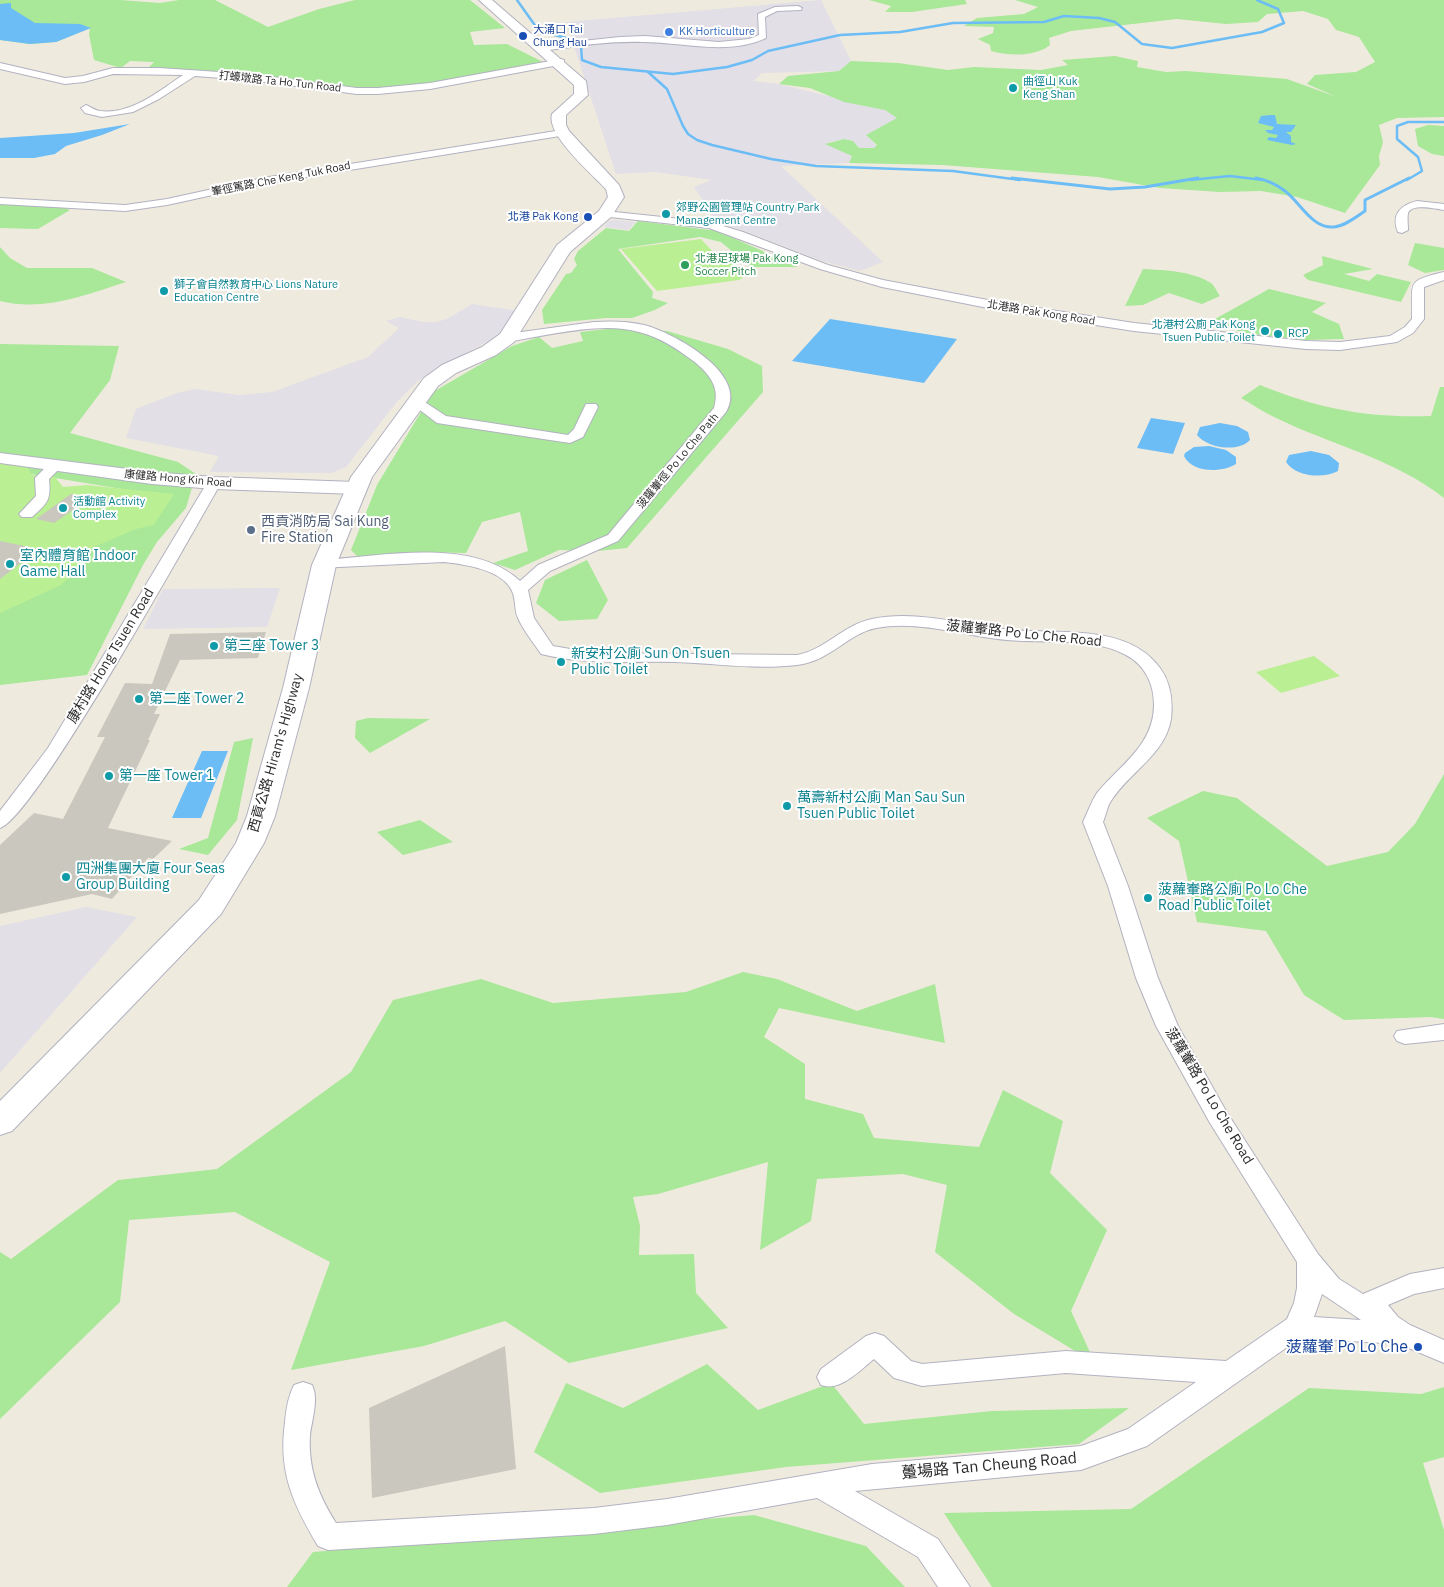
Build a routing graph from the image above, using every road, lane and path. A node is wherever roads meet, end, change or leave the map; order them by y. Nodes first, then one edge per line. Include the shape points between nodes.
1 (485, 0) edge
2 (798, 8) dead end
3 (544, 48) junction
4 (560, 62) junction
5 (0, 66) edge
6 (192, 74) junction
7 (86, 108) dead end
8 (562, 133) junction
9 (0, 201) edge
10 (1444, 207) edge
11 (605, 214) junction
12 (1402, 230) dead end
13 (1444, 276) edge
14 (507, 338) junction
15 (417, 401) junction
16 (591, 407) dead end
17 (0, 458) edge
18 (56, 465) junction
19 (214, 483) junction
20 (356, 488) junction
21 (27, 514) dead end
22 (324, 565) junction
23 (520, 589) junction
24 (0, 822) edge
25 (1444, 1032) edge
26 (1405, 1036) dead end
27 (0, 1122) edge
28 (1310, 1261) junction
29 (1444, 1278) edge
30 (1296, 1327) junction
31 (1401, 1333) junction
32 (1444, 1352) edge
33 (1230, 1373) junction
34 (830, 1377) dead end
35 (303, 1393) dead end
36 (819, 1485) junction
37 (955, 1587) edge

1 - 3 main road
2 - 3 street via 776,9 761,16 763,36 745,43 717,45 641,39
3 - 4 main road
4 - 6 street, 打蠔墩路 Ta Ho Tun Road via 430,86 378,91
4 - 8 main road via 579,80 582,89 577,99 557,117 556,123
5 - 6 street, 打蠔墩路 Ta Ho Tun Road via 65,81 118,71
6 - 7 street via 128,110 97,113
8 - 9 street, 輋徑篤路 Che Keng Tuk Road via 263,181 125,208
8 - 11 main road, 西貢公路 Hiram's Highway via 614,188 616,197
10 - 12 street via 1408,206 1403,212
11 - 13 street, 北港路 Pak Kong Road via 717,227 832,269 942,296 1134,327 1306,345 1350,345 1398,337 1418,319 1418,285
11 - 14 main road, 西貢公路 Hiram's Highway via 562,249
14 - 15 main road, 西貢公路 Hiram's Highway via 489,351 443,373 431,382
14 - 23 street, 菠蘿輋徑 Po Lo Che Path via 588,328 641,328 690,353 714,372 724,386 725,398 721,409 613,538 544,568
15 - 16 street via 442,420 570,439 576,437
15 - 20 main road, 西貢公路 Hiram's Highway
17 - 18 street, 康健路 Hong Kin Road
18 - 19 street, 康健路 Hong Kin Road
18 - 21 street via 42,478 43,496
19 - 20 street, 康健路 Hong Kin Road
19 - 24 street, 康村路 Hong Tsuen Road via 56,749
20 - 22 main road, 西貢公路 Hiram's Highway
22 - 23 street via 444,557 466,559 505,575
22 - 27 main road, 西貢公路 Hiram's Highway via 297,683 261,816 239,863 210,907
23 - 28 street, 菠蘿輋路 Po Lo Che Road via 526,618 547,650 584,658 800,660 826,651 866,625 907,622 1010,635 1097,640 1125,648 1142,658 1162,686 1163,709 1158,733 1104,798 1093,822 1167,1026 1218,1117
25 - 26 street
28 - 30 street, 躉場路 Tan Cheung Road via 1311,1294
28 - 31 street, 菠蘿輋路 Po Lo Che Road via 1330,1286
29 - 31 street via 1410,1284 1372,1301 1376,1310
30 - 31 street
30 - 33 street, 躉場路 Tan Cheung Road
31 - 32 street, 菠蘿輋路 Po Lo Che Road
33 - 34 street via 1066,1362 922,1375 903,1370 875,1344
33 - 36 street, 躉場路 Tan Cheung Road via 1137,1438 1080,1458 872,1476
35 - 36 street via 295,1458 302,1490 328,1537 594,1521 667,1512
36 - 37 street via 928,1548

